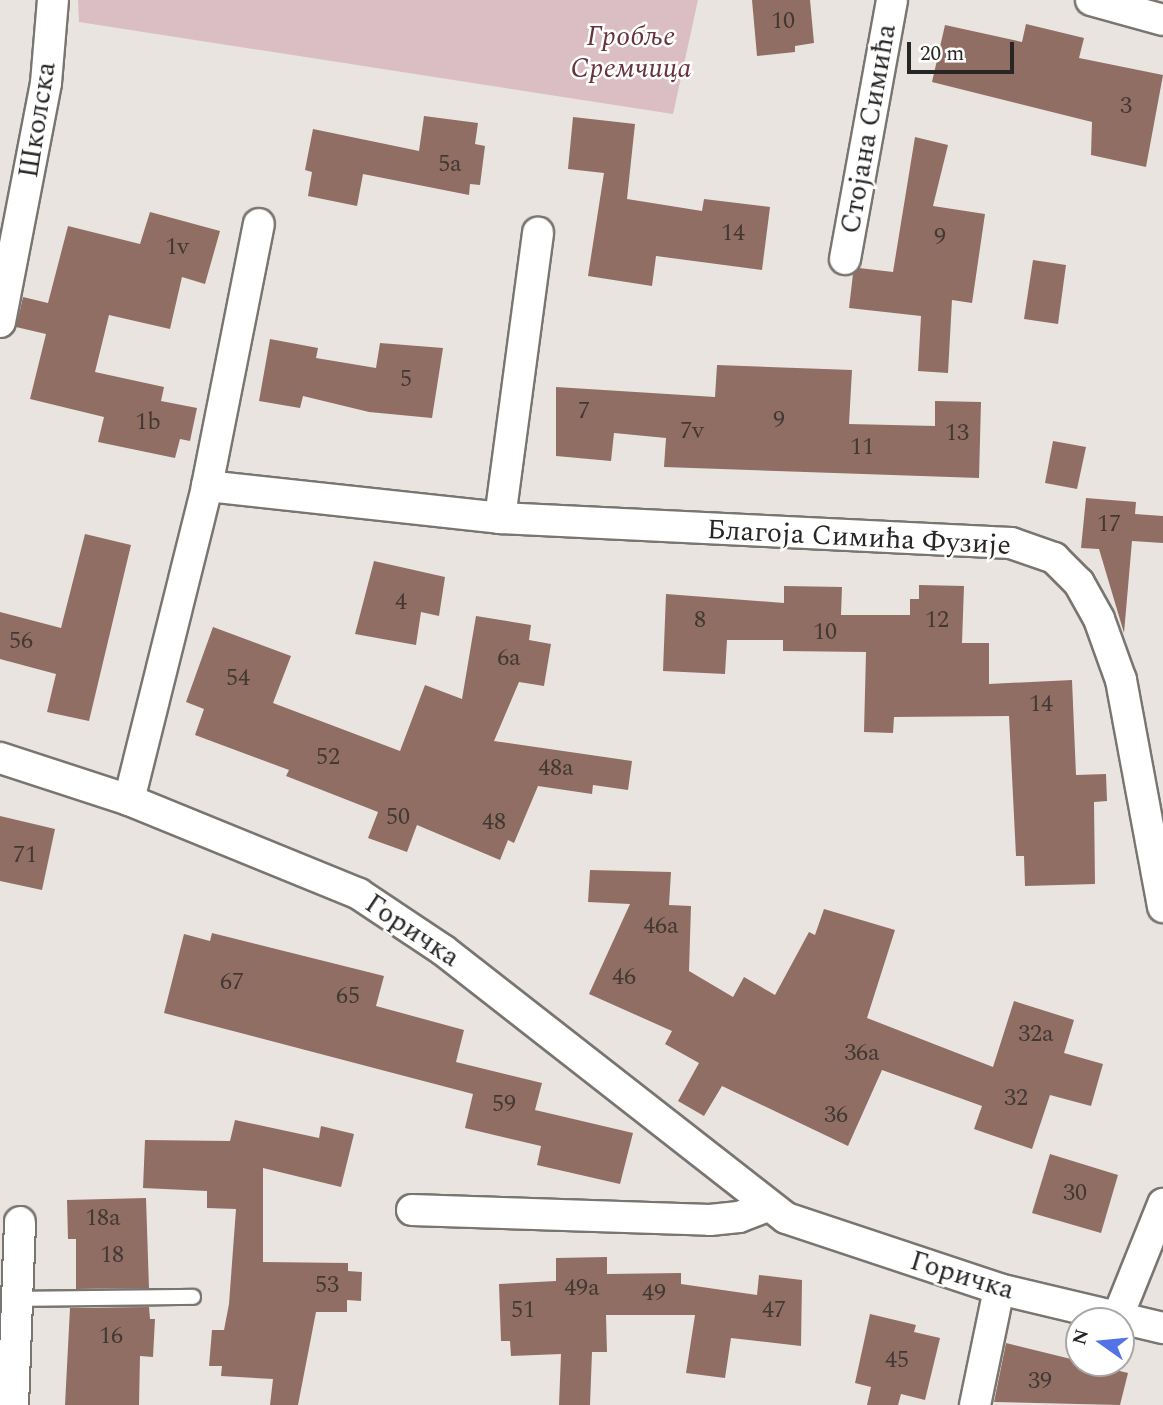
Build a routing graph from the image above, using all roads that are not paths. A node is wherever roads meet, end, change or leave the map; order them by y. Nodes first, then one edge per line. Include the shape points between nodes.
1 (53, 0) edge
2 (892, 0) edge
3 (1091, 0) edge
4 (1163, 20) edge
5 (259, 224) dead end
6 (538, 233) dead end
7 (845, 259) dead end
8 (0, 322) edge
9 (207, 486) junction
10 (500, 518) junction
11 (0, 758) edge
12 (129, 800) junction
13 (1163, 907) edge
14 (1163, 1204) edge
15 (767, 1206) junction
16 (412, 1210) dead end
17 (20, 1222) dead end
18 (999, 1289) junction
19 (193, 1297) dead end
20 (18, 1298) junction
21 (1078, 1307) edge
22 (1122, 1307) edge
23 (1135, 1321) edge
24 (1163, 1328) edge
25 (13, 1405) edge
26 (975, 1405) edge

1 - 8 street, Школска via 46,83
2 - 7 street, Стојана Симића
3 - 4 street
5 - 9 street
6 - 10 street
9 - 10 street, Благоја Симића Фузије
9 - 12 street
10 - 13 street, Благоја Симића Фузије via 957,539 1011,543 1054,558 1079,583 1099,619 1121,680
11 - 12 street, Горичка
12 - 15 street, Горичка via 359,894 443,950
14 - 22 street
15 - 16 street via 710,1220
15 - 18 street, Горичка via 827,1234
17 - 20 street
18 - 21 street, Горичка
18 - 26 street
19 - 20 lane
20 - 25 street
23 - 24 street, Горичка

